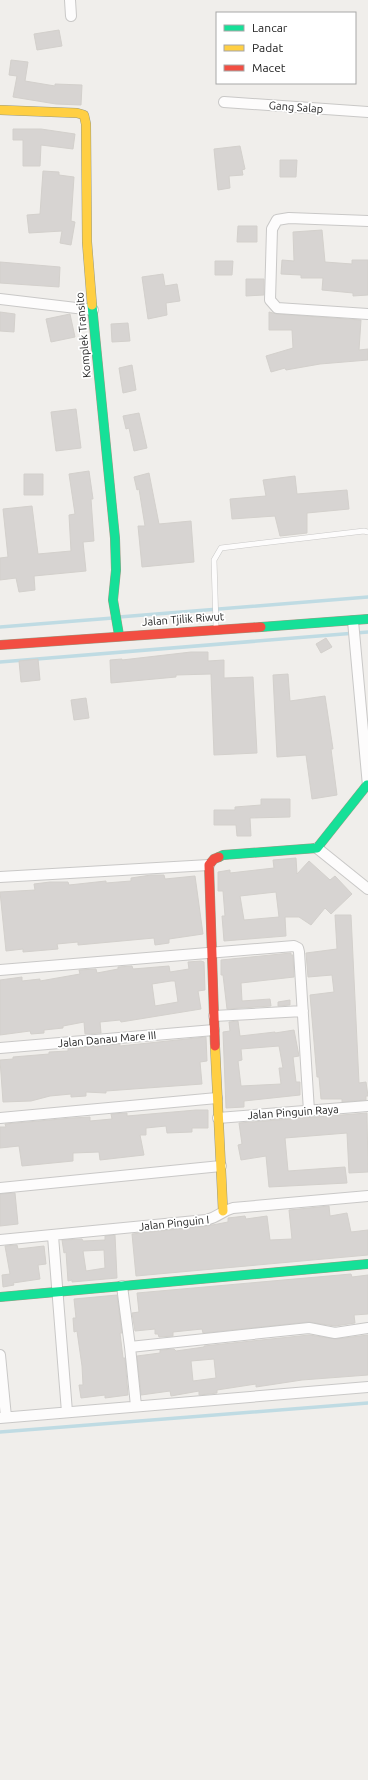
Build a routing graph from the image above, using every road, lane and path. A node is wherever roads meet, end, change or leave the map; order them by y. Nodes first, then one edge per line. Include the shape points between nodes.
1 (70, 0) edge
2 (71, 16) dead end
3 (224, 102) dead end
4 (0, 110) edge
5 (368, 112) edge
6 (368, 221) edge
7 (0, 299) edge
8 (93, 310) junction
9 (368, 314) edge
10 (368, 532) edge
11 (368, 619) edge
12 (353, 621) junction
13 (216, 629) junction
14 (119, 636) junction
15 (0, 644) edge
16 (367, 759) edge
17 (368, 786) edge
18 (317, 848) junction
19 (209, 865) junction
20 (0, 877) edge
21 (368, 889) edge
22 (211, 951) junction
23 (0, 970) edge
24 (303, 1011) junction
25 (214, 1016) junction
26 (214, 1030) junction
27 (0, 1048) edge
28 (217, 1098) junction
29 (368, 1106) edge
30 (309, 1111) junction
31 (0, 1118) edge
32 (218, 1118) junction
33 (220, 1166) junction
34 (0, 1188) edge
35 (368, 1196) edge
36 (223, 1211) junction
37 (53, 1236) junction
38 (0, 1240) edge
39 (368, 1264) edge
40 (122, 1286) junction
41 (58, 1291) junction
42 (0, 1297) edge
43 (368, 1328) edge
44 (130, 1347) junction
45 (0, 1356) edge
46 (368, 1387) edge
47 (136, 1406) junction
48 (67, 1412) junction
49 (3, 1417) edge

1 - 2 street
3 - 5 street, Gang Salap
4 - 8 main road, Komplek Transito via 84,115 87,242
6 - 9 street via 289,218 276,220 272,229 270,300 278,308
7 - 8 street
8 - 14 main road, Komplek Transito via 115,538 116,570 113,600
10 - 13 lane via 221,548 214,560
11 - 12 main road, Jalan Tjilik Riwut
12 - 13 main road, Jalan Tjilik Riwut
12 - 16 street
13 - 14 main road, Jalan Tjilik Riwut
14 - 15 main road, Jalan Tjilik Riwut
16 - 17 street
17 - 18 main road
18 - 19 main road via 223,855
18 - 21 street
19 - 20 street
19 - 22 main road
22 - 23 street
22 - 24 street via 294,946 298,948
22 - 25 main road
24 - 25 street
24 - 30 street
25 - 26 main road
26 - 27 street, Jalan Danau Mare III
26 - 28 main road
28 - 31 street
28 - 32 main road
29 - 30 street, Jalan Pinguin Raya
30 - 32 street, Jalan Pinguin Raya
32 - 33 main road
33 - 34 street
33 - 36 main road
35 - 36 street, Jalan Pinguin I
36 - 37 street, Jalan Pinguin I via 216,1218 206,1220
37 - 38 street, Jalan Pinguin I
37 - 41 street
39 - 40 main road
40 - 41 main road
40 - 44 street
41 - 42 main road
41 - 48 street
43 - 44 street via 335,1333 309,1328
44 - 47 street
45 - 49 street
46 - 47 street
47 - 48 street
48 - 49 street

